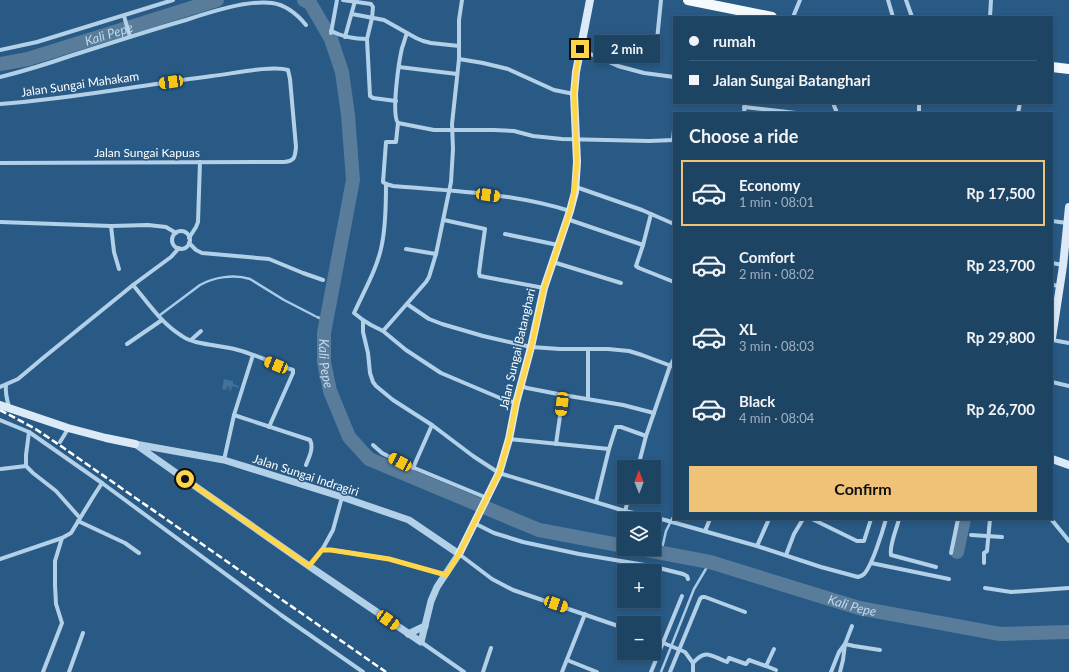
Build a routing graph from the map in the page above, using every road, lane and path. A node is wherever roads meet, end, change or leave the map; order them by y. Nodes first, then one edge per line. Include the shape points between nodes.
1 (173, 0) edge
2 (337, 0) edge
3 (343, 0) edge
4 (462, 0) edge
5 (590, 0) edge
6 (661, 0) edge
7 (688, 0) edge
8 (800, 0) edge
9 (888, 0) edge
10 (906, 0) edge
11 (991, 0) edge
12 (355, 1) edge
13 (708, 2) edge
14 (352, 14) junction
15 (758, 16) edge
16 (793, 16) edge
17 (893, 16) edge
18 (912, 16) edge
19 (990, 16) edge
20 (124, 17) junction
21 (372, 18) junction
22 (306, 25) dead end
23 (407, 33) junction
24 (129, 35) junction
25 (345, 37) junction
26 (367, 39) junction
27 (459, 46) junction
28 (580, 49) junction
29 (0, 50) edge
30 (656, 50) dead end
31 (459, 59) junction
32 (399, 67) junction
33 (1053, 67) edge
34 (1069, 69) edge
35 (457, 74) junction
36 (0, 77) edge
37 (673, 77) edge
38 (574, 94) junction
39 (396, 101) junction
40 (0, 104) edge
41 (745, 104) edge
42 (790, 112) edge
43 (398, 123) junction
44 (452, 130) junction
45 (576, 139) junction
46 (673, 140) edge
47 (293, 159) joint
48 (200, 162) junction
49 (0, 164) edge
50 (386, 184) junction
51 (576, 187) junction
52 (449, 191) junction
53 (1069, 207) edge
54 (651, 214) junction
55 (568, 215) junction
56 (444, 220) junction
57 (1053, 221) edge
58 (0, 222) edge
59 (1067, 223) junction
60 (673, 224) edge
61 (111, 226) junction
62 (176, 232) junction
63 (505, 234) dead end
64 (189, 238) junction
65 (188, 243) junction
66 (558, 245) junction
67 (643, 245) junction
68 (179, 248) junction
69 (406, 249) dead end
70 (1067, 253) edge
71 (436, 254) junction
72 (552, 262) junction
73 (1053, 263) edge
74 (1063, 266) junction
75 (119, 269) dead end
76 (323, 280) dead end
77 (673, 282) edge
78 (621, 283) dead end
79 (133, 285) junction
80 (1056, 286) edge
81 (544, 288) junction
82 (407, 304) junction
83 (162, 320) junction
84 (363, 320) junction
85 (1053, 326) edge
86 (201, 331) dead end
87 (383, 331) junction
88 (1053, 339) edge
89 (192, 340) junction
90 (1069, 343) edge
91 (127, 344) dead end
92 (531, 348) junction
93 (588, 349) junction
94 (253, 355) junction
95 (672, 366) edge
96 (1053, 382) edge
97 (6, 385) junction
98 (521, 386) junction
99 (1069, 386) edge
100 (0, 387) edge
101 (563, 395) junction
102 (588, 399) junction
103 (516, 403) junction
104 (0, 405) edge
105 (9, 408) junction
106 (654, 413) junction
107 (234, 415) junction
108 (0, 420) edge
109 (432, 425) junction
110 (269, 427) junction
111 (68, 428) junction
112 (29, 432) junction
113 (646, 436) junction
114 (509, 439) junction
115 (60, 442) dead end
116 (135, 444) junction
117 (556, 444) junction
118 (372, 445) dead end
119 (609, 449) junction
120 (1053, 459) edge
121 (224, 460) junction
122 (640, 460) edge
123 (306, 465) dead end
124 (1069, 465) edge
125 (26, 466) junction
126 (413, 468) junction
127 (1, 469) dead end
128 (499, 473) junction
129 (102, 483) junction
130 (342, 497) junction
131 (486, 500) junction
132 (596, 502) junction
133 (627, 504) edge
134 (625, 511) junction
135 (79, 519) junction
136 (710, 520) edge
137 (769, 520) edge
138 (802, 520) edge
139 (814, 520) edge
140 (871, 520) edge
141 (886, 520) edge
142 (899, 520) edge
143 (958, 520) edge
144 (990, 520) edge
145 (1052, 520) edge
146 (475, 521) junction
147 (705, 531) junction
148 (971, 535) dead end
149 (988, 536) junction
150 (1002, 537) dead end
151 (62, 538) junction
152 (1069, 541) edge
153 (757, 546) junction
154 (322, 550) junction
155 (139, 553) dead end
156 (951, 553) dead end
157 (459, 554) junction
158 (786, 555) junction
159 (0, 559) edge
160 (871, 563) junction
161 (984, 564) dead end
162 (309, 566) junction
163 (936, 567) dead end
164 (446, 575) junction
165 (688, 579) dead end
166 (949, 579) dead end
167 (985, 588) dead end
168 (1069, 588) edge
169 (682, 596) dead end
170 (745, 612) dead end
171 (585, 614) junction
172 (617, 625) edge
173 (425, 626) junction
174 (852, 626) dead end
175 (83, 633) dead end
176 (408, 634) junction
177 (421, 642) junction
178 (661, 642) edge
179 (664, 643) junction
180 (845, 644) junction
181 (491, 648) dead end
182 (678, 649) junction
183 (774, 649) dead end
184 (880, 650) dead end
185 (567, 660) junction
186 (692, 663) junction
187 (766, 666) junction
188 (776, 670) dead end
189 (43, 672) edge
190 (69, 672) edge
191 (363, 672) edge
192 (464, 672) edge
193 (482, 672) edge
194 (562, 672) edge
195 (597, 672) edge
196 (651, 672) edge
197 (670, 672) edge
198 (693, 672) edge
199 (831, 672) edge
200 (840, 672) edge

1 - 20 street
2 - 25 street via 331,32
3 - 12 street
4 - 27 street
5 - 28 main road, Jalan Sungai Batanghari
6 - 30 street
7 - 13 main road
8 - 16 street
9 - 17 street
10 - 18 street
11 - 19 street
12 - 14 street
12 - 21 street via 373,6
13 - 15 main road
14 - 21 street
14 - 25 street
20 - 24 street
20 - 29 street
21 - 23 street via 384,20
21 - 26 street
22 - 24 street via 285,6 271,3 244,4
23 - 27 street via 431,43
23 - 32 street
24 - 36 street via 42,66
25 - 26 street
26 - 39 street via 370,97
27 - 31 street
28 - 37 street via 618,66
28 - 38 main road, Jalan Sungai Batanghari
31 - 35 street
31 - 38 street via 508,69 554,90
32 - 35 street
32 - 39 street
33 - 34 main road
35 - 44 street
38 - 45 main road, Jalan Sungai Batanghari
39 - 43 street via 395,120
40 - 47 street, Jalan Sungai Mahakam via 281,68 288,70 290,79 296,147
41 - 42 street
43 - 44 street via 434,130
43 - 50 street via 396,142 386,142 382,181
44 - 45 street via 494,130
44 - 52 street
45 - 46 street
45 - 51 main road, Jalan Sungai Batanghari
47 - 48 street, Jalan Sungai Kapuas via 284,162
48 - 49 street, Jalan Sungai Kapuas
48 - 64 street via 198,222
50 - 52 street
50 - 84 street via 382,245 354,313
51 - 54 street
51 - 55 main road, Jalan Sungai Batanghari
52 - 55 street via 554,206
52 - 56 street
53 - 59 main road
54 - 60 street
54 - 67 street
55 - 66 main road, Jalan Sungai Batanghari
55 - 67 street
56 - 71 street
56 - 81 street via 485,229 480,276
57 - 59 street
58 - 61 street
59 - 70 main road
61 - 62 street via 148,225 166,227
61 - 75 street
62 - 64 street via 184,232
62 - 68 street via 172,236 172,241
63 - 66 street
64 - 65 street
65 - 68 street via 185,247
65 - 76 street via 202,253 269,259
66 - 72 main road, Jalan Sungai Batanghari
67 - 77 street via 636,266
68 - 79 street
69 - 71 street
70 - 74 main road
71 - 82 street via 426,282
72 - 78 street
72 - 81 main road, Jalan Sungai Batanghari
73 - 74 street
74 - 80 main road
79 - 83 street
79 - 97 street via 18,379
80 - 85 main road
81 - 92 main road, Jalan Sungai Batanghari
82 - 87 street
82 - 92 street via 442,324
83 - 89 street via 182,337
83 - 91 street
84 - 87 street
84 - 109 street via 372,382 393,400
86 - 89 street
87 - 103 street via 441,373
88 - 90 street
89 - 94 street
92 - 93 street
92 - 98 main road, Jalan Sungai Batanghari
93 - 95 street via 629,351
93 - 102 street
94 - 107 street
94 - 110 street via 293,372
95 - 106 street
96 - 99 street
97 - 100 street
97 - 105 street
98 - 101 street
98 - 103 main road, Jalan Sungai Batanghari
101 - 102 street
101 - 117 street
102 - 106 street
103 - 114 main road, Jalan Sungai Batanghari
104 - 105 main road
105 - 111 main road
106 - 113 street
107 - 110 street
107 - 121 street
108 - 112 street
109 - 126 street
109 - 128 street
110 - 123 street via 310,440 312,448
111 - 115 street
111 - 116 main road
112 - 125 street
112 - 129 street
113 - 119 street via 617,427
113 - 122 street
114 - 117 street
114 - 128 main road, Jalan Sungai Batanghari
116 - 121 street, Jalan Sungai Indragiri
116 - 162 street
117 - 119 street
118 - 126 street via 382,453
119 - 132 street
120 - 124 main road
121 - 130 street, Jalan Sungai Indragiri
125 - 127 street
125 - 135 street via 56,491
126 - 131 street
128 - 131 main road, Jalan Sungai Batanghari
128 - 132 street
129 - 135 street
129 - 191 street
130 - 154 street via 333,530
130 - 157 street, Jalan Sungai Indragiri via 409,520
131 - 146 main road, Jalan Sungai Batanghari
132 - 134 street
133 - 134 street
134 - 147 street
135 - 151 street via 71,533
135 - 155 street
136 - 147 street
137 - 153 street
138 - 158 street
139 - 140 street via 861,542 866,537
141 - 160 street
142 - 163 street via 891,555
143 - 156 street
144 - 149 street
145 - 152 street
146 - 157 main road, Jalan Sungai Batanghari
146 - 165 street via 482,528 523,542 671,570 687,576
147 - 153 street
148 - 149 street
149 - 150 street
149 - 161 street
151 - 159 street
151 - 189 street via 55,561 56,604 62,623
153 - 158 street
154 - 162 street
154 - 164 street via 389,559
157 - 164 street
157 - 171 street via 492,579 513,590
158 - 160 street via 858,577
160 - 166 street
162 - 176 street
164 - 173 street via 431,601
167 - 168 street via 1011,592
169 - 179 street
170 - 182 street via 702,597
171 - 172 street
171 - 185 street
173 - 176 street
173 - 177 street
174 - 180 street
175 - 190 street
176 - 177 street
177 - 192 street
178 - 179 street
179 - 182 street
179 - 196 street
180 - 184 street
180 - 199 street
180 - 200 street
181 - 193 street
182 - 186 street via 685,652
182 - 197 street
183 - 187 street
185 - 194 street
185 - 195 street
186 - 187 street via 698,656 707,654 727,662 729,658 746,664 749,660
186 - 198 street
187 - 188 street

